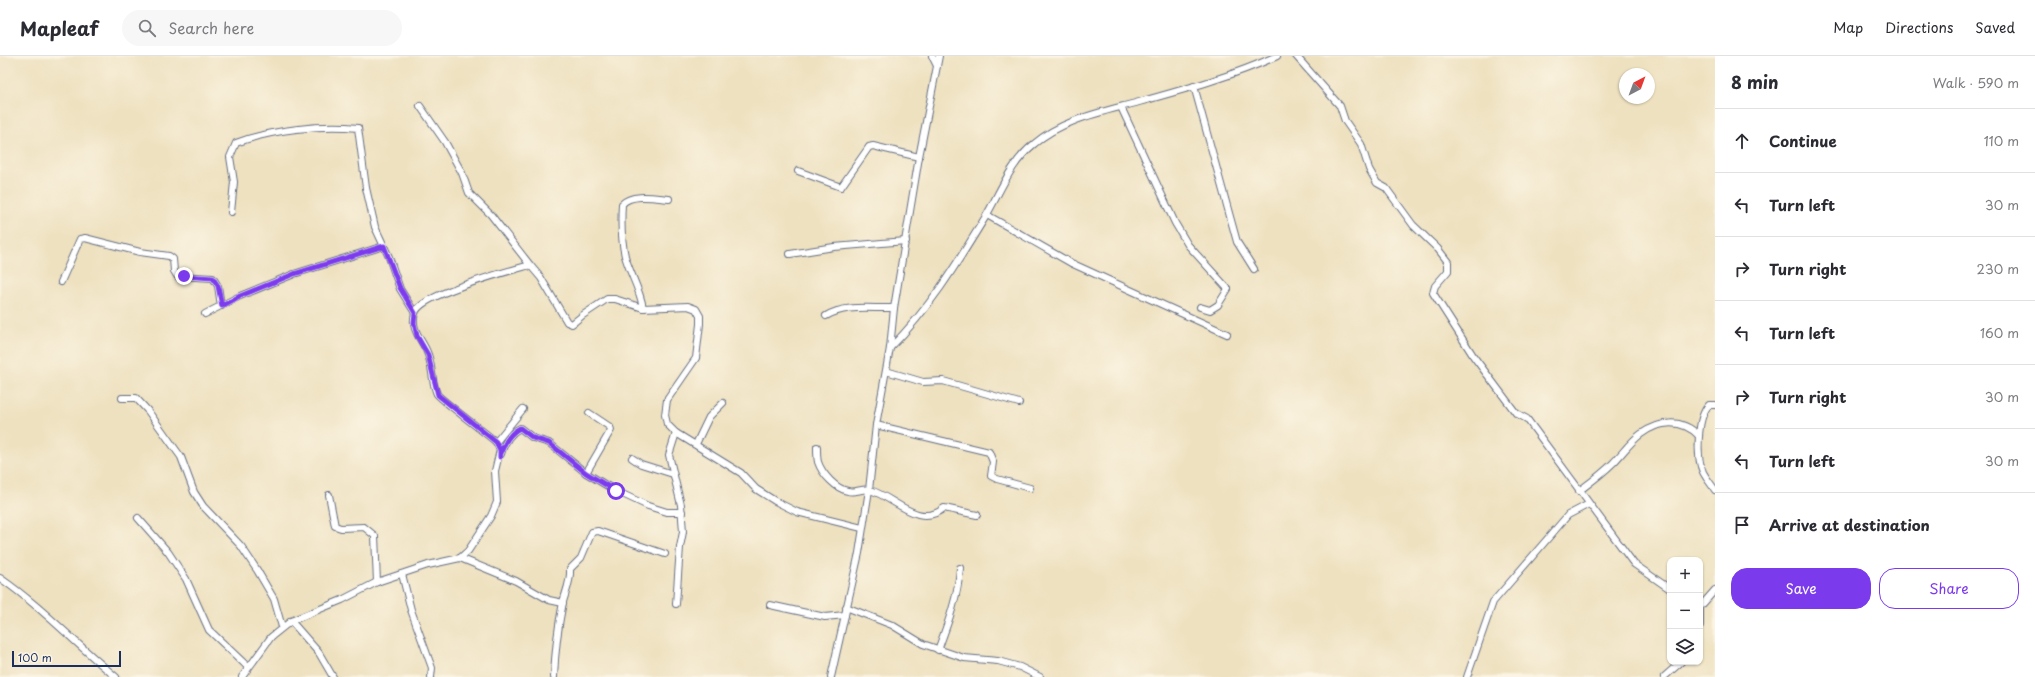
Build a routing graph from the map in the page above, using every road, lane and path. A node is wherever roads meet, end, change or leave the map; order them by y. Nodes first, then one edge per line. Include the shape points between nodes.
1 (932, 56) edge
2 (939, 56) edge
3 (1277, 56) edge
4 (1296, 56) edge
5 (936, 66) junction
6 (1194, 86) junction
7 (420, 106) dead end
8 (1121, 107) junction
9 (919, 157) junction
10 (798, 171) dead end
11 (669, 199) dead end
12 (231, 212) dead end
13 (987, 215) junction
14 (906, 241) junction
15 (384, 246) junction
16 (790, 254) dead end
17 (530, 265) junction
18 (1254, 269) dead end
19 (61, 282) dead end
20 (222, 306) junction
21 (1200, 306) dead end
22 (643, 308) junction
23 (894, 308) junction
24 (415, 313) junction
25 (205, 314) dead end
26 (826, 316) dead end
27 (1227, 334) dead end
28 (890, 348) junction
29 (886, 371) junction
30 (122, 398) dead end
31 (723, 403) dead end
32 (1019, 403) dead end
33 (1715, 405) edge
34 (523, 409) dead end
35 (588, 413) dead end
36 (876, 425) junction
37 (676, 433) junction
38 (1698, 436) junction
39 (496, 442) junction
40 (696, 444) junction
41 (817, 447) dead end
42 (500, 457) junction
43 (632, 458) dead end
44 (586, 473) junction
45 (673, 474) junction
46 (1030, 488) dead end
47 (869, 490) junction
48 (1715, 490) edge
49 (1579, 491) junction
50 (330, 495) dead end
51 (1589, 504) junction
52 (682, 512) junction
53 (977, 515) dead end
54 (138, 518) dead end
55 (862, 528) junction
56 (665, 554) dead end
57 (460, 558) junction
58 (960, 568) dead end
59 (402, 574) junction
60 (0, 578) edge
61 (377, 582) junction
62 (1667, 587) edge
63 (1715, 590) edge
64 (1703, 602) edge
65 (563, 603) junction
66 (676, 604) dead end
67 (770, 605) dead end
68 (846, 607) junction
69 (845, 615) junction
70 (291, 621) junction
71 (282, 627) junction
72 (938, 650) junction
73 (1678, 665) edge
74 (248, 667) junction
75 (116, 677) edge
76 (242, 677) edge
77 (333, 677) edge
78 (431, 677) edge
79 (554, 677) edge
80 (831, 677) edge
81 (1040, 677) edge
82 (1467, 677) edge
83 (1664, 677) edge

1 - 5 street
2 - 5 street
3 - 6 street
4 - 49 street via 1340,106 1345,121 1361,144 1369,169 1377,183 1386,188 1413,225 1448,262 1448,271 1435,286 1433,293 1474,357 1516,413 1527,419
5 - 9 street
6 - 8 street
6 - 18 street via 1237,242
7 - 17 street via 445,142 462,173 468,193 491,215
8 - 13 street via 1056,127 1033,144 1016,163
8 - 21 street via 1175,223 1188,245 1228,289 1218,305 1210,310
9 - 10 street via 869,147 841,187
9 - 14 street
11 - 22 street via 628,199 622,204 621,222 625,256 637,282
12 - 15 street via 234,182 230,157 236,143 335,125 358,128 366,188 375,227
13 - 27 street via 1071,263
13 - 28 street via 942,288 914,324
14 - 16 street via 834,247
14 - 23 street
15 - 20 street via 294,274
15 - 24 street via 400,288
17 - 22 street via 541,278 567,322 572,324 607,299
17 - 24 street via 428,300 421,304
19 - 20 street via 80,239 85,238 140,252 169,256 173,259 174,272 177,276 213,278 218,286
20 - 25 street
22 - 37 street via 688,306 696,309 700,316 696,358 667,400 667,424
23 - 26 street via 852,308
23 - 28 street
24 - 39 street via 417,336 428,355 438,395
28 - 29 street
29 - 32 street via 923,382 943,381
29 - 36 street
30 - 71 street via 136,398 181,457 194,492 203,506 241,546 274,599
31 - 40 street via 709,417
33 - 38 street via 1709,405 1705,409
34 - 39 street
35 - 44 street via 612,430
36 - 46 street via 989,452 993,462 991,476
36 - 47 street
37 - 40 street
37 - 45 street via 669,455
38 - 48 street via 1702,471
38 - 49 street via 1691,427 1662,423 1640,435 1598,477
39 - 42 street
40 - 55 street via 741,473 756,489 774,501 797,512
41 - 47 street via 818,462 831,482 849,491
42 - 44 street via 504,444 514,431 520,428 533,438 549,443
42 - 57 street via 495,471 497,502 491,516
43 - 45 street via 641,464
44 - 52 street via 648,506 667,512
45 - 52 street
47 - 53 street via 916,514 936,515 944,508
47 - 55 street
49 - 51 street
50 - 61 street via 335,526 364,527 375,536
51 - 62 street via 1634,564
51 - 82 street via 1568,515 1493,602
52 - 66 street via 683,532
54 - 74 street via 168,552 186,579 209,630
55 - 68 street via 859,553
56 - 65 street via 598,531 592,532 581,558 570,569 571,577
57 - 59 street
57 - 65 street via 516,581 549,600
58 - 72 street via 951,614
59 - 61 street
59 - 78 street via 411,610 432,668
60 - 75 street via 16,589 83,651
61 - 70 street
63 - 64 street
65 - 79 street
67 - 69 street via 825,617
68 - 69 street
68 - 72 street via 892,625
69 - 80 street
70 - 71 street
70 - 77 street via 319,653
71 - 74 street
72 - 81 street via 964,658 998,661 1020,667
73 - 83 street
74 - 76 street

